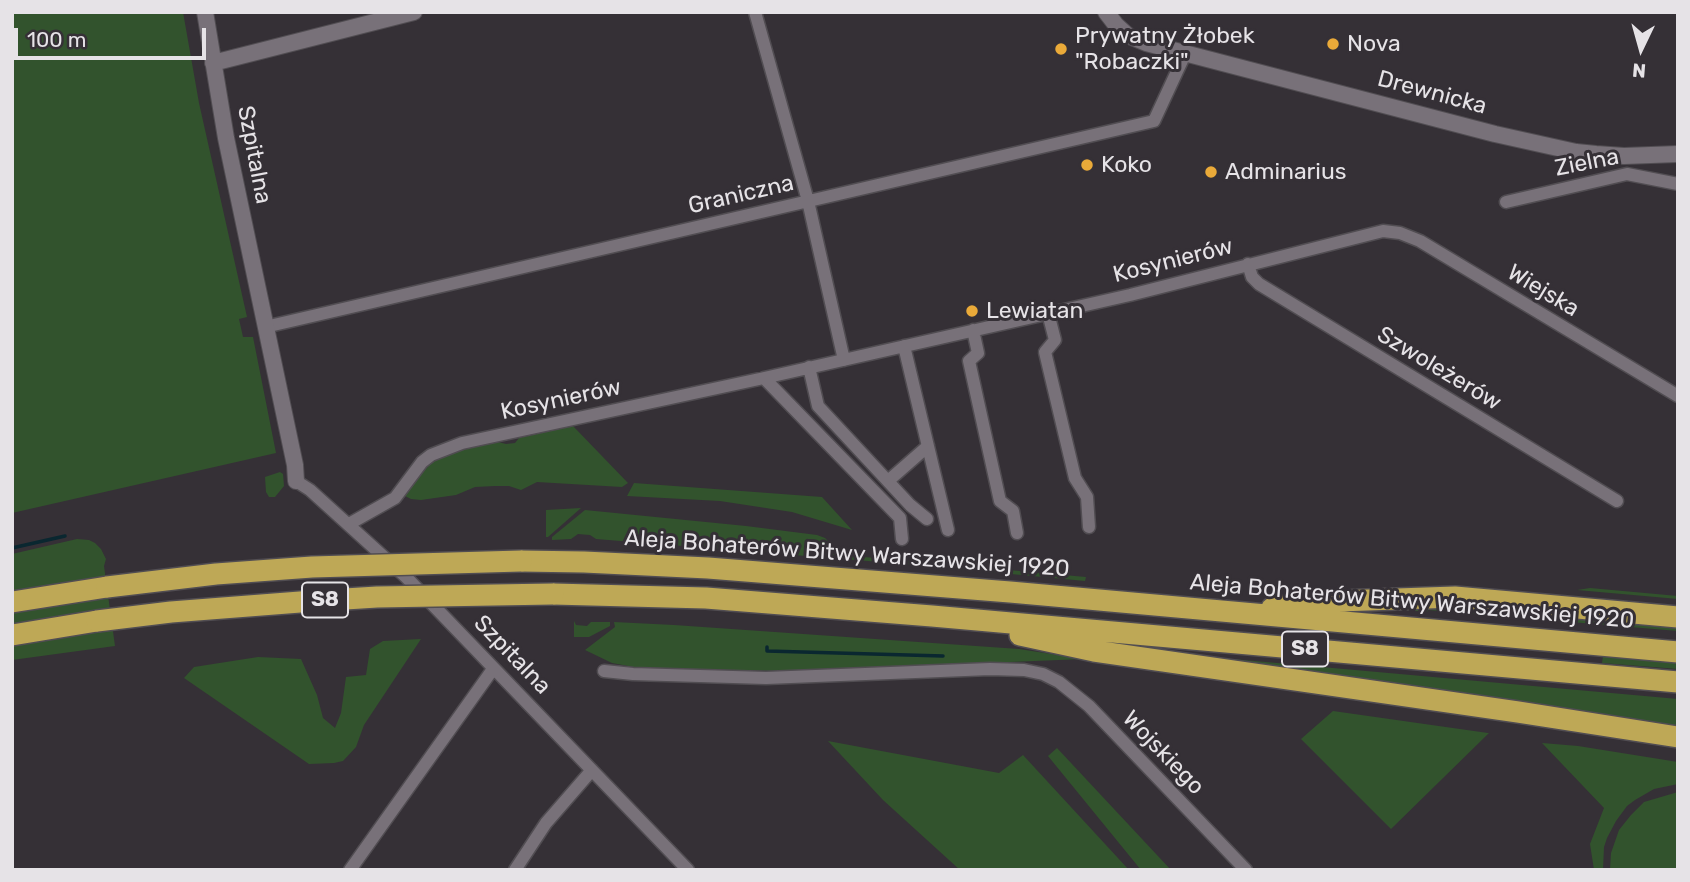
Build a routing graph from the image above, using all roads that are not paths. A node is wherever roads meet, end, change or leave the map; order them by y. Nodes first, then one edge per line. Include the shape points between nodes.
1 (205, 12) edge
2 (414, 12) edge
3 (755, 12) edge
4 (1106, 12) edge
5 (1186, 52) junction
6 (213, 64) junction
7 (1678, 154) edge
8 (1678, 184) edge
9 (808, 201) junction
10 (1506, 202) dead end
11 (1382, 231) joint
12 (1248, 264) junction
13 (1048, 313) junction
14 (265, 327) junction
15 (972, 330) junction
16 (904, 346) junction
17 (844, 360) junction
18 (809, 368) junction
19 (764, 378) junction
20 (1678, 396) edge
21 (928, 446) junction
22 (295, 476) joint
23 (888, 481) junction
24 (1618, 502) dead end
25 (927, 519) dead end
26 (349, 524) junction
27 (1089, 527) dead end
28 (947, 530) dead end
29 (1017, 533) dead end
30 (902, 539) dead end
31 (12, 602) edge
32 (1242, 613) junction
33 (932, 616) junction
34 (1678, 617) edge
35 (12, 635) edge
36 (1678, 652) edge
37 (493, 668) junction
38 (604, 671) dead end
39 (1678, 681) edge
40 (1678, 737) edge
41 (592, 770) junction
42 (350, 870) edge
43 (515, 870) edge
44 (688, 870) edge
45 (1245, 870) edge

1 - 6 street, Szpitalna
2 - 6 street
3 - 9 street
4 - 5 street, Drewnicka via 1127,35
5 - 7 street, Drewnicka via 1576,152
5 - 9 street, Graniczna via 1154,121
6 - 14 street, Szpitalna
8 - 10 street, Zielna via 1627,174
9 - 14 street, Graniczna
9 - 17 street
11 - 12 street, Kosynierów
11 - 20 street, Wiejska via 1420,242
12 - 13 street, Kosynierów
12 - 24 street, Szwoleżerów via 1259,284
13 - 15 street, Kosynierów
13 - 27 street via 1055,340 1045,352 1075,478 1087,497
14 - 22 street, Szpitalna
15 - 16 street, Kosynierów
15 - 29 street via 978,353 969,361 1000,501 1013,512
16 - 17 street, Kosynierów
16 - 21 street
17 - 18 street, Kosynierów
18 - 19 street, Kosynierów
18 - 23 street via 818,406
19 - 26 street, Kosynierów via 446,448 422,462 395,498
19 - 30 street via 900,518
21 - 23 street
21 - 28 street
22 - 26 street, Szpitalna
23 - 25 street
26 - 37 street, Szpitalna
31 - 32 highway, Aleja Bohaterów Bitwy Warszawskiej 1920 / S8, bridge via 216,574 521,561 708,568
32 - 34 highway via 1309,602 1455,597
32 - 36 highway, Aleja Bohaterów Bitwy Warszawskiej 1920 / S8
33 - 35 highway, S8, bridge via 706,598 553,594 339,599 171,612
33 - 39 highway, S8
33 - 40 highway via 1094,651
37 - 41 street, Szpitalna
37 - 42 street
38 - 45 street, Wojskiego via 766,678 990,669 1043,674 1089,706
41 - 43 street via 546,823
41 - 44 street, Szpitalna

